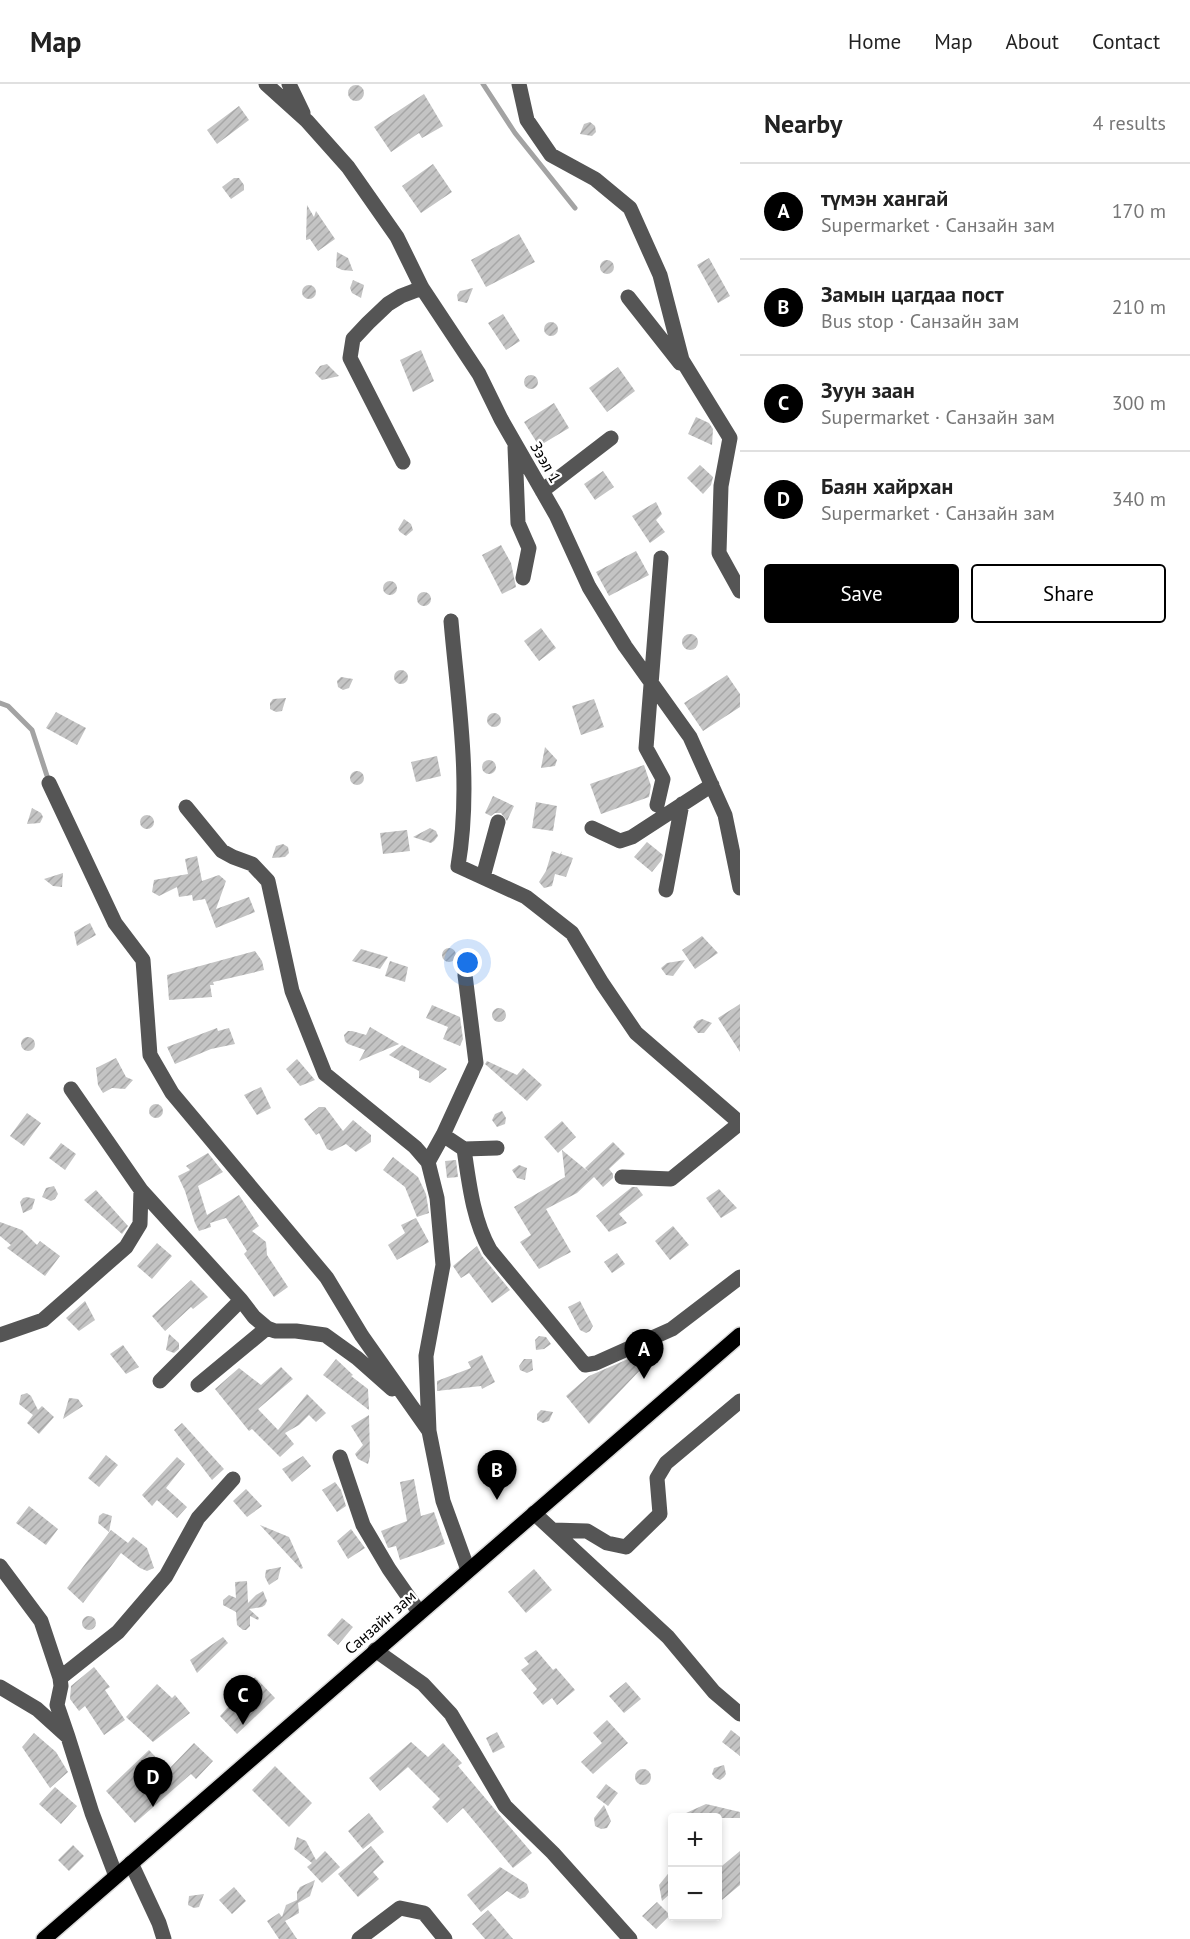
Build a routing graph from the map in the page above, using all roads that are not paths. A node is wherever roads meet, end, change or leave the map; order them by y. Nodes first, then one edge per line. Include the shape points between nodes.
1 (266, 84) edge
2 (289, 84) edge
3 (519, 84) edge
4 (307, 122) junction
5 (423, 288) junction
6 (628, 297) dead end
7 (689, 373) junction
8 (611, 438) dead end
9 (515, 444) junction
10 (403, 462) dead end
11 (542, 491) junction
12 (660, 558) dead end
13 (523, 578) dead end
14 (740, 591) edge
15 (451, 621) dead end
16 (650, 682) junction
17 (49, 783) dead end
18 (712, 785) junction
19 (682, 804) junction
20 (657, 805) dead end
21 (186, 807) dead end
22 (498, 822) dead end
23 (592, 828) dead end
24 (736, 844) edge
25 (483, 877) junction
26 (740, 888) edge
27 (666, 891) dead end
28 (465, 975) dead end
29 (71, 1089) dead end
30 (740, 1123) edge
31 (443, 1136) junction
32 (497, 1148) dead end
33 (464, 1149) junction
34 (428, 1162) junction
35 (622, 1177) dead end
36 (141, 1190) junction
37 (740, 1278) edge
38 (241, 1300) junction
39 (267, 1328) junction
40 (0, 1335) edge
41 (740, 1335) edge
42 (160, 1381) dead end
43 (198, 1385) dead end
44 (740, 1401) edge
45 (429, 1431) junction
46 (340, 1457) dead end
47 (233, 1479) dead end
48 (534, 1513) junction
49 (553, 1530) junction
50 (0, 1566) edge
51 (468, 1570) junction
52 (419, 1612) junction
53 (375, 1650) junction
54 (60, 1678) junction
55 (0, 1687) edge
56 (740, 1714) edge
57 (68, 1737) junction
58 (131, 1863) junction
59 (116, 1876) junction
60 (44, 1939) edge
61 (164, 1939) edge
62 (358, 1939) edge
63 (445, 1939) edge
64 (630, 1939) edge

1 - 4 street, Зээл 1
2 - 4 street
3 - 7 street via 527,120 551,155 595,179 630,208 660,275 682,360
4 - 5 street, Зээл 1 via 348,167 397,237
5 - 9 street, Зээл 1 via 479,374
5 - 10 street via 401,296 382,310 353,339 350,357
6 - 7 street
7 - 14 street via 730,438 721,486 719,553
8 - 11 street
9 - 11 street, Зээл 1
9 - 13 street via 518,523 529,548
11 - 16 street, Зээл 1 via 589,587
12 - 16 street
15 - 25 street via 465,785 458,866
16 - 18 street, Зээл 1 via 690,736
16 - 20 street via 646,748 663,779
17 - 45 street via 115,923 143,960 150,1055 172,1093 327,1278 362,1336
18 - 19 street
18 - 24 street, Зээл 1
19 - 23 street via 620,841
19 - 27 street
21 - 34 street via 222,851 252,864 268,881 292,991 325,1074
22 - 25 street
24 - 26 street, Зээл 1
25 - 30 street via 525,897 572,933 636,1033
28 - 31 street via 476,1063
29 - 36 street
30 - 35 street via 671,1179
31 - 33 street
31 - 34 street
32 - 33 street
33 - 37 street via 482,1236 585,1365 672,1329
34 - 45 street via 437,1198 443,1265 426,1356
36 - 38 street
36 - 40 street via 140,1224 126,1248 43,1320
38 - 39 street
38 - 42 street
39 - 43 street
39 - 45 street via 325,1335 410,1404
41 - 48 main road, Санзайн зам
44 - 49 street via 666,1462 657,1478 660,1514 626,1547 607,1543 587,1531
45 - 51 street via 443,1501
46 - 52 street via 363,1525
47 - 54 street via 198,1518 166,1576 118,1632
48 - 49 street
48 - 51 main road, Санзайн зам
49 - 56 street via 668,1637 714,1692
50 - 54 street via 40,1621
51 - 52 main road, Санзайн зам
52 - 53 main road, Санзайн зам
53 - 58 main road, Санзайн зам
53 - 64 street via 423,1684 451,1714 505,1806
54 - 57 street via 57,1705
55 - 57 street via 37,1709
57 - 59 street
58 - 59 main road, Санзайн зам
58 - 61 street
59 - 60 main road, Санзайн зам
62 - 63 street via 400,1908 424,1913

